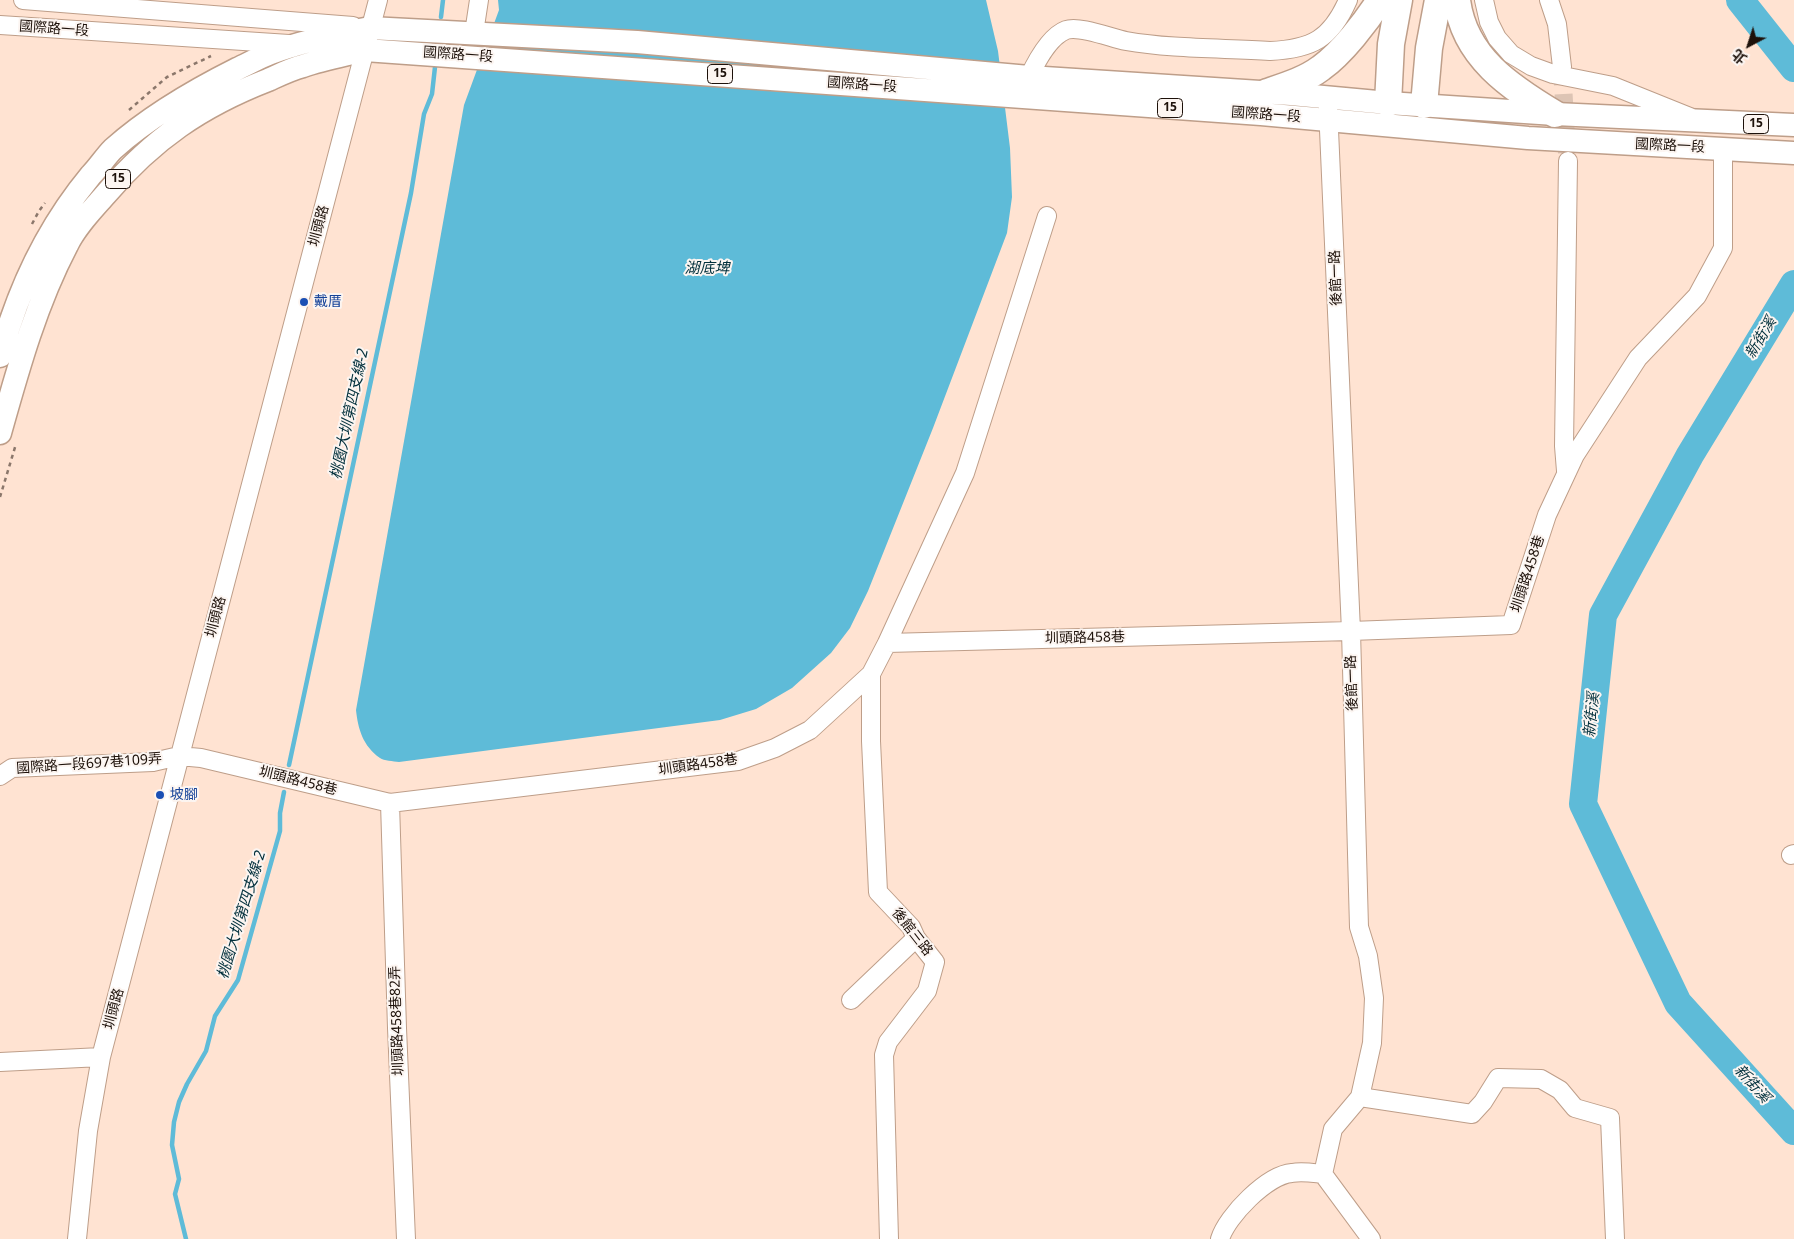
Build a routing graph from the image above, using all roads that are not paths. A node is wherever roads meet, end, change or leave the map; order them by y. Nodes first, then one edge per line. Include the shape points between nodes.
1 (23, 0) edge
2 (378, 0) edge
3 (479, 0) edge
4 (1348, 0) edge
5 (1380, 0) edge
6 (1399, 0) edge
7 (1438, 0) edge
8 (1456, 0) edge
9 (1484, 0) edge
10 (1549, 0) edge
11 (0, 25) edge
12 (370, 28) junction
13 (474, 33) junction
14 (294, 45) junction
15 (365, 50) junction
16 (1562, 67) tunnel mouth
17 (1029, 77) junction
18 (1267, 92) junction
19 (1327, 97) junction
20 (1388, 103) junction
21 (1424, 105) junction
22 (1555, 114) junction
23 (1329, 120) junction
24 (1709, 121) junction
25 (1794, 126) edge
26 (1410, 128) junction
27 (1724, 150) junction
28 (1794, 153) edge
29 (1568, 161) tunnel mouth
30 (1047, 216) dead end
31 (0, 356) edge
32 (8, 437) edge
33 (1566, 473) junction
34 (1350, 631) junction
35 (887, 643) junction
36 (871, 674) junction
37 (179, 756) junction
38 (0, 776) edge
39 (390, 803) junction
40 (916, 938) junction
41 (851, 1000) dead end
42 (101, 1057) junction
43 (0, 1062) edge
44 (1360, 1097) junction
45 (1323, 1174) junction
46 (77, 1239) edge
47 (406, 1239) edge
48 (889, 1239) edge
49 (1220, 1239) edge
50 (1371, 1239) edge
51 (1615, 1239) edge

1 - 12 street, 國際路一段
2 - 12 street, 圳頭路
3 - 13 street
4 - 17 street via 1341,15 1318,40 1305,47 1287,50 1150,44 1067,29 1058,34 1037,60
5 - 18 highway via 1355,33 1321,68 1296,82
6 - 20 highway via 1391,44
7 - 21 highway via 1429,48
8 - 22 highway via 1459,18 1490,68 1519,92
9 - 24 street via 1497,38 1511,54 1530,66 1613,86
10 - 16 street via 1557,24
11 - 14 street, 國際路一段
12 - 13 main road, 國際路一段 / 15
12 - 14 main road, 15
12 - 15 street, 圳頭路
13 - 17 main road, 國際路一段 / 15 via 637,42
14 - 15 street, 國際路一段
14 - 31 main road, 15 via 270,53 178,101 113,150 75,195 50,232 10,321
15 - 23 main road, 國際路一段 / 15
15 - 32 main road, 15 via 302,66 234,93 196,114 129,167 68,243 42,296 18,369
15 - 37 street, 圳頭路
17 - 18 main road, 國際路一段 / 15
18 - 19 main road, 國際路一段 / 15
19 - 20 main road, 國際路一段 / 15
19 - 23 street, 後館一路
20 - 21 main road, 國際路一段 / 15
20 - 26 main road
21 - 22 main road, 國際路一段 / 15
21 - 26 main road
22 - 24 main road, 國際路一段 / 15
23 - 26 main road, 國際路一段 / 15
23 - 34 street, 後館一路
24 - 25 main road, 15
26 - 27 main road, 國際路一段 / 15
27 - 28 main road, 15
27 - 33 street, 圳頭路458巷 via 1723,248 1696,296 1638,358
29 - 33 street
30 - 35 street via 965,473
33 - 34 street, 圳頭路458巷 via 1546,516 1511,625
34 - 35 street, 圳頭路458巷
34 - 44 street, 後館一路 via 1359,927 1368,956 1374,998 1372,1043
35 - 36 street, 圳頭路458巷
36 - 39 street, 圳頭路458巷 via 810,730 775,748 738,761
36 - 40 street, 後館三路 via 878,892 911,927
37 - 38 street, 國際路一段697巷109弄 via 153,762 12,768
37 - 39 street, 圳頭路458巷 via 201,758
37 - 42 street, 圳頭路
39 - 47 street, 圳頭路458巷82弄
40 - 41 street
40 - 48 street, 後館三路 via 935,962 927,991 888,1042 884,1055
42 - 43 street
42 - 46 street, 圳頭路 via 88,1130
44 - 45 street, 後館一路 via 1333,1130
44 - 51 street via 1472,1114 1498,1078 1541,1079 1560,1090 1574,1108 1610,1118
45 - 49 street via 1290,1172 1262,1185 1238,1210
45 - 50 street

